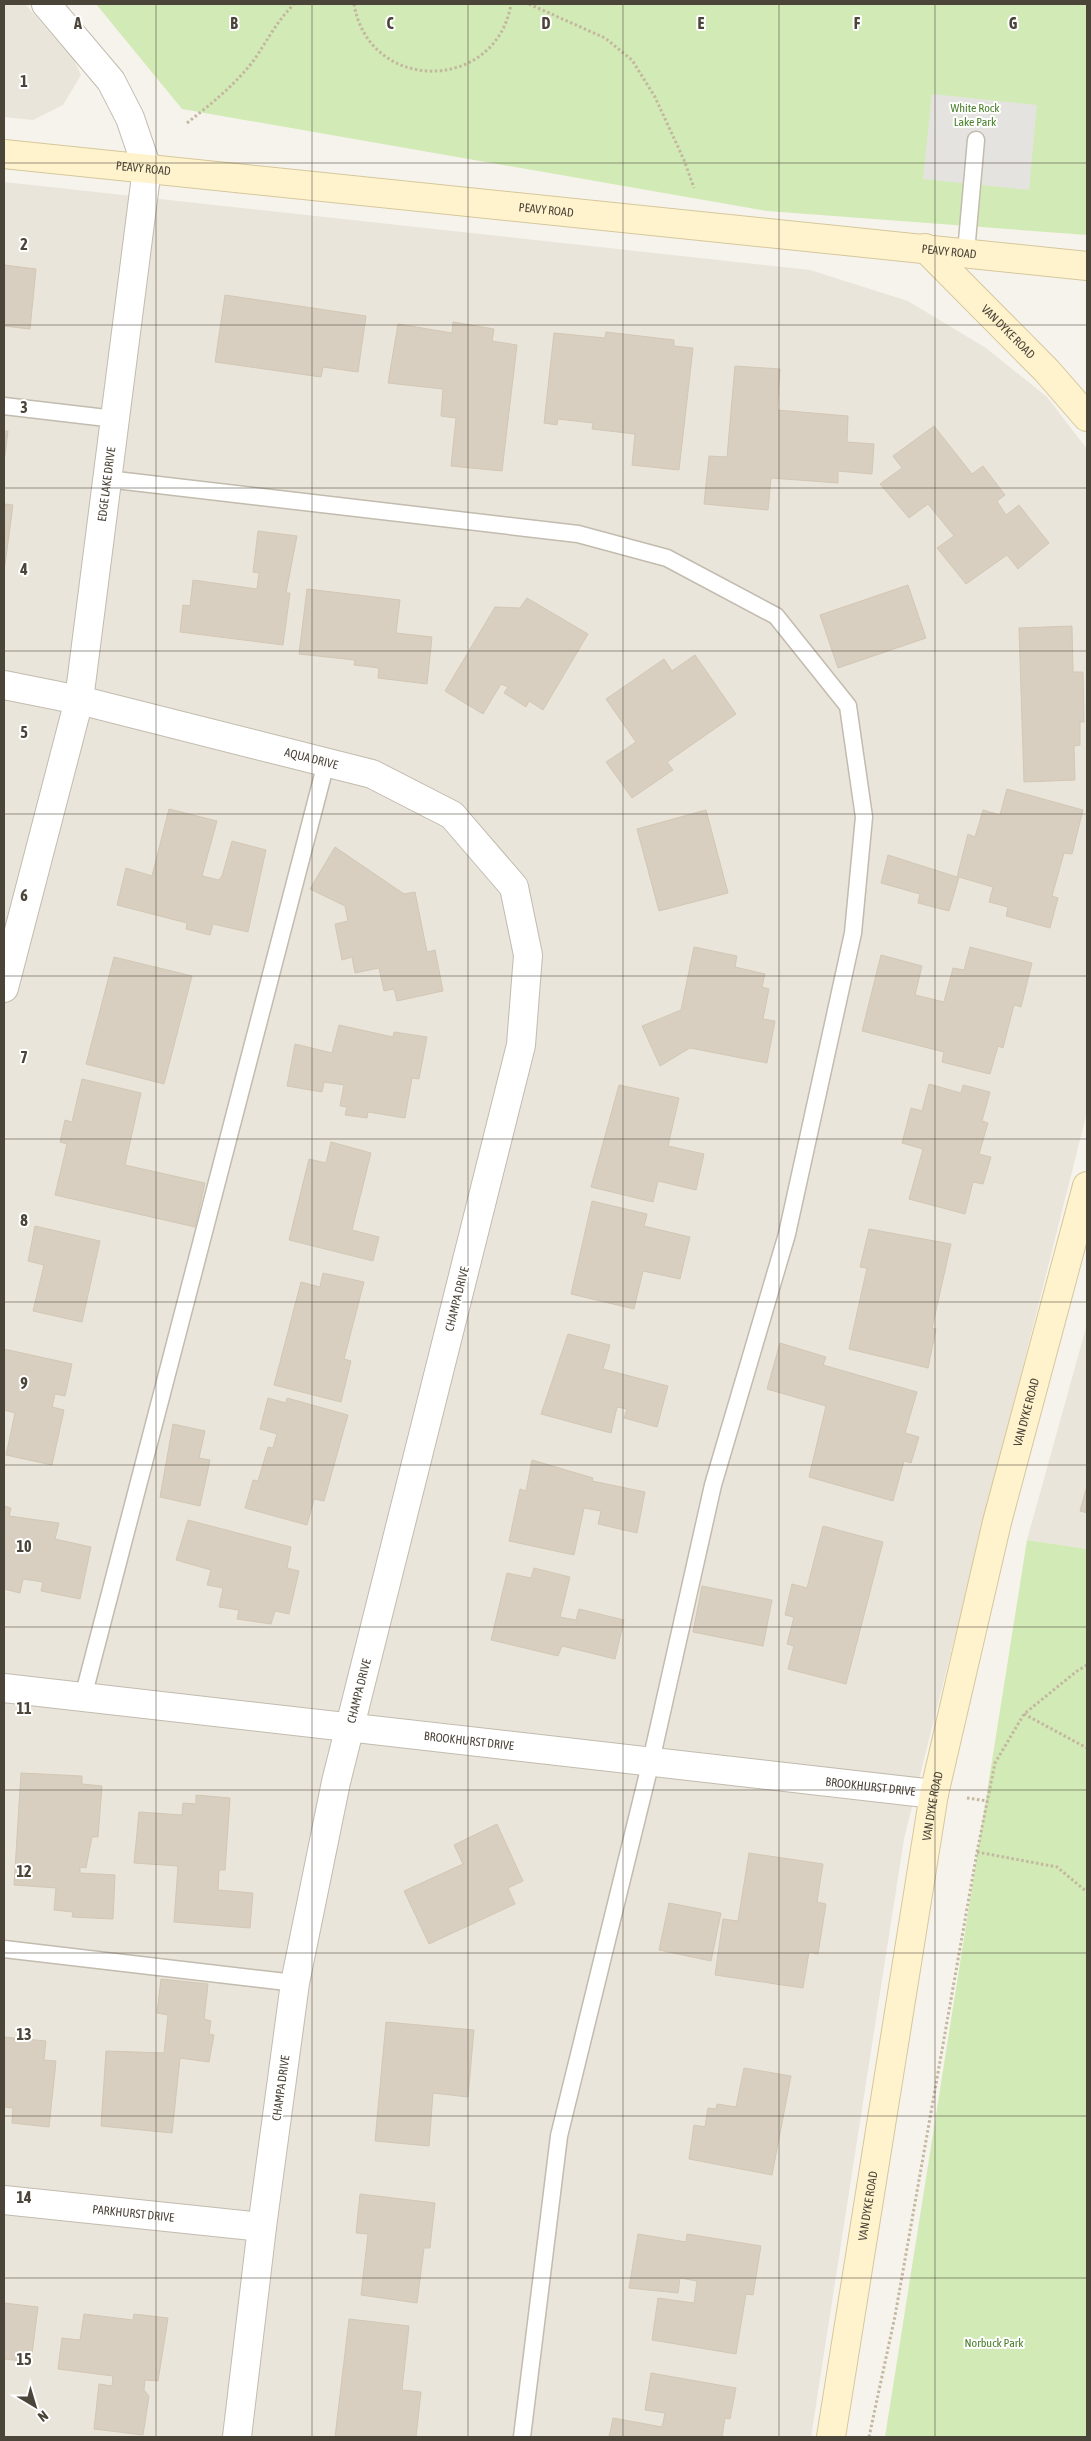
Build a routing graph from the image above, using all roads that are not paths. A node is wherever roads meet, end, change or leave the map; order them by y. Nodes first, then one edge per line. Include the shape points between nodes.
1 (46, 4) edge
2 (976, 140) dead end
3 (4, 154) edge
4 (147, 168) junction
5 (925, 248) junction
6 (966, 252) junction
7 (1087, 266) edge
8 (4, 406) edge
9 (1087, 417) edge
10 (115, 419) junction
11 (107, 479) junction
12 (4, 685) edge
13 (79, 700) junction
14 (326, 762) junction
15 (10, 934) edge
16 (528, 955) joint
17 (4, 988) edge
18 (1087, 1186) edge
19 (4, 1688) edge
20 (84, 1697) junction
21 (350, 1727) junction
22 (651, 1760) junction
23 (934, 1794) junction
24 (4, 1949) edge
25 (295, 1984) junction
26 (4, 2200) edge
27 (262, 2227) junction
28 (237, 2437) edge
29 (522, 2437) edge
30 (832, 2437) edge

1 - 4 street, EDGE LAKE DRIVE via 111,80 130,118
2 - 6 lane
3 - 4 street, PEAVY ROAD
4 - 5 street, PEAVY ROAD
4 - 10 street, EDGE LAKE DRIVE
5 - 6 street, PEAVY ROAD
5 - 9 street, VAN DYKE ROAD via 1047,371
6 - 7 street, PEAVY ROAD
8 - 10 lane
10 - 11 street, EDGE LAKE DRIVE
11 - 13 street, EDGE LAKE DRIVE
11 - 22 lane via 578,534 667,558 776,616 848,706 864,817 852,933 786,1234 713,1485
12 - 13 street, AQUA DRIVE
13 - 14 street, AQUA DRIVE
13 - 15 street, EDGE LAKE DRIVE
14 - 16 street, AQUA DRIVE via 372,774 452,815 514,887
14 - 20 lane
15 - 17 street, EDGE LAKE DRIVE
16 - 21 street, CHAMPA DRIVE via 521,1045
18 - 23 street, VAN DYKE ROAD via 997,1522
19 - 20 street, BROOKHURST DRIVE
20 - 21 street, BROOKHURST DRIVE
21 - 22 street, BROOKHURST DRIVE
21 - 25 street, CHAMPA DRIVE
22 - 23 street, BROOKHURST DRIVE
22 - 29 lane via 559,2136
23 - 30 street, VAN DYKE ROAD
24 - 25 lane
25 - 27 street, CHAMPA DRIVE
26 - 27 street, PARKHURST DRIVE
27 - 28 street, CHAMPA DRIVE

